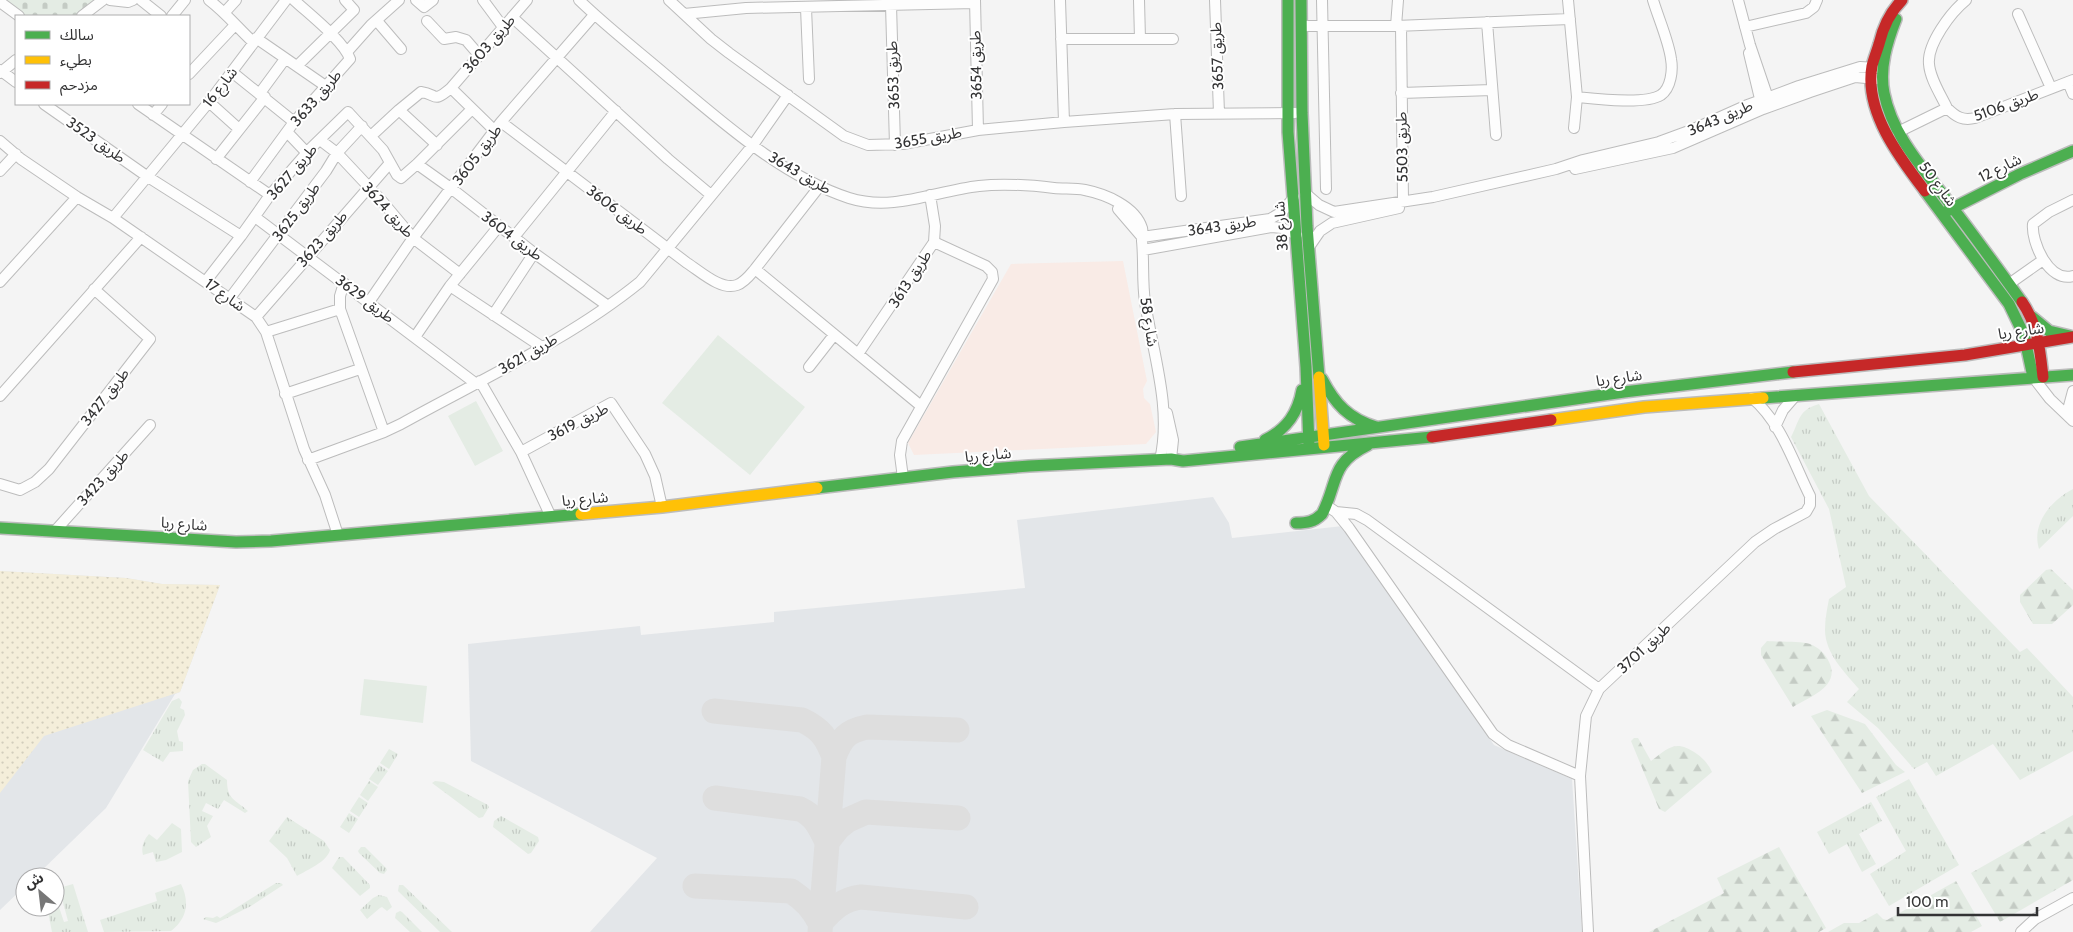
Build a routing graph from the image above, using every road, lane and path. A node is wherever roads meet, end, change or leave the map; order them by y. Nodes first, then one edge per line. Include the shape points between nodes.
1 (103, 0) edge
2 (110, 0) edge
3 (133, 0) edge
4 (140, 0) edge
5 (185, 0) edge
6 (209, 0) edge
7 (236, 0) edge
8 (286, 0) edge
9 (294, 0) edge
10 (345, 0) edge
11 (399, 0) edge
12 (416, 0) edge
13 (433, 0) edge
14 (483, 0) edge
15 (527, 0) edge
16 (579, 0) edge
17 (669, 0) edge
18 (1060, 0) edge
19 (1139, 0) edge
20 (1215, 0) edge
21 (1288, 0) edge
22 (1301, 0) edge
23 (1322, 0) edge
24 (1398, 0) edge
25 (1568, 0) edge
26 (1653, 0) edge
27 (1738, 0) edge
28 (1817, 0) edge
29 (1903, 0) edge
30 (1966, 0) edge
31 (975, 1) edge
32 (0, 2) edge
33 (891, 5) junction
34 (806, 8) junction
35 (225, 12) junction
36 (684, 14) junction
37 (2018, 14) dead end
38 (18, 15) edge
39 (87, 15) edge
40 (160, 15) edge
41 (173, 15) edge
42 (594, 15) junction
43 (512, 17) junction
44 (1570, 19) junction
45 (377, 21) junction
46 (427, 21) dead end
47 (1487, 22) junction
48 (235, 25) junction
49 (1301, 26) junction
50 (1322, 26) junction
51 (1399, 26) junction
52 (1745, 26) junction
53 (503, 27) junction
54 (330, 33) junction
55 (1173, 38) dead end
56 (1061, 39) junction
57 (1140, 39) junction
58 (255, 40) junction
59 (401, 49) dead end
60 (347, 52) junction
61 (479, 55) junction
62 (558, 57) junction
63 (285, 59) junction
64 (15, 61) edge
65 (297, 66) junction
66 (1, 72) edge
67 (232, 72) junction
68 (190, 73) edge
69 (1877, 73) junction
70 (809, 79) dead end
71 (15, 81) edge
72 (2070, 81) edge
73 (327, 87) junction
74 (451, 88) junction
75 (2051, 88) junction
76 (1492, 90) junction
77 (1401, 93) junction
78 (2073, 94) edge
79 (263, 95) junction
80 (788, 95) junction
81 (1577, 97) junction
82 (209, 102) junction
83 (1765, 103) junction
84 (45, 105) edge
85 (139, 105) edge
86 (161, 105) edge
87 (1947, 108) junction
88 (472, 109) junction
89 (399, 110) junction
90 (616, 111) junction
91 (1219, 113) junction
92 (1288, 113) junction
93 (1302, 113) junction
94 (1175, 114) junction
95 (153, 115) junction
96 (294, 122) junction
97 (1064, 122) junction
98 (362, 126) junction
99 (498, 126) junction
100 (1574, 128) dead end
101 (239, 129) junction
102 (978, 130) junction
103 (287, 132) junction
104 (1898, 132) junction
105 (182, 135) junction
106 (1496, 135) dead end
107 (372, 136) junction
108 (320, 140) junction
109 (0, 141) edge
110 (437, 145) junction
111 (753, 145) junction
112 (895, 145) junction
113 (2073, 151) edge
114 (337, 153) junction
115 (16, 154) junction
116 (307, 154) junction
117 (216, 159) junction
118 (390, 163) junction
119 (417, 164) junction
120 (0, 171) edge
121 (567, 172) junction
122 (148, 176) junction
123 (250, 182) junction
124 (1934, 182) junction
125 (819, 187) junction
126 (368, 188) junction
127 (452, 189) junction
128 (1326, 189) dead end
129 (1923, 190) junction
130 (1305, 193) junction
131 (270, 195) junction
132 (711, 195) junction
133 (930, 195) junction
134 (77, 196) junction
135 (1181, 196) dead end
136 (1294, 197) junction
137 (1433, 197) junction
138 (2073, 200) edge
139 (1403, 201) junction
140 (1953, 208) junction
141 (1941, 214) junction
142 (255, 217) junction
143 (113, 218) junction
144 (499, 226) junction
145 (279, 235) junction
146 (1297, 235) junction
147 (241, 236) junction
148 (141, 237) junction
149 (514, 237) junction
150 (412, 238) junction
151 (1142, 238) junction
152 (934, 242) junction
153 (1309, 247) junction
154 (668, 248) junction
155 (1143, 250) junction
156 (534, 253) junction
157 (308, 256) junction
158 (2043, 260) junction
159 (756, 269) junction
160 (460, 274) junction
161 (2073, 276) edge
162 (206, 281) junction
163 (0, 282) edge
164 (344, 284) junction
165 (2009, 284) junction
166 (450, 286) junction
167 (94, 289) junction
168 (230, 298) junction
169 (369, 302) junction
170 (608, 306) junction
171 (340, 310) junction
172 (2030, 314) junction
173 (493, 315) junction
174 (256, 317) junction
175 (2017, 319) junction
176 (266, 332) junction
177 (834, 335) junction
178 (415, 337) junction
179 (2073, 337) edge
180 (2039, 344) junction
181 (2027, 346) junction
182 (542, 347) junction
183 (2000, 349) junction
184 (858, 354) junction
185 (809, 367) dead end
186 (1306, 367) junction
187 (360, 369) junction
188 (1319, 372) junction
189 (2073, 374) edge
190 (2038, 377) junction
191 (477, 382) junction
192 (2073, 391) edge
193 (285, 394) junction
194 (1797, 395) junction
195 (0, 396) edge
196 (1752, 398) junction
197 (921, 406) junction
198 (2072, 419) edge
199 (150, 425) dead end
200 (1776, 427) junction
201 (1381, 429) junction
202 (384, 432) junction
203 (1309, 438) junction
204 (1324, 442) junction
205 (1373, 443) junction
206 (1253, 445) junction
207 (1309, 450) junction
208 (521, 452) junction
209 (308, 460) junction
210 (1166, 460) junction
211 (903, 478) junction
212 (0, 484) edge
213 (662, 507) junction
214 (1331, 509) junction
215 (551, 517) junction
216 (1296, 523) dead end
217 (0, 528) edge
218 (55, 531) junction
219 (338, 535) junction
220 (1599, 689) junction
221 (1580, 776) junction
222 (2073, 898) edge
223 (1588, 932) edge
224 (2021, 932) edge

1 - 39 street
2 - 3 street
4 - 40 street
5 - 41 street
6 - 35 street
7 - 35 street
8 - 58 street, شارع 16
9 - 54 street, طريق 3633
10 - 54 street via 354,10
11 - 45 street
12 - 13 street via 424,7
14 - 53 street
15 - 43 street, طريق 3603
16 - 42 street, طريق 3643
17 - 36 street, طريق 3655
18 - 56 street
19 - 57 street
20 - 91 street, طريق 3657
21 - 92 main road, شارع 38
22 - 49 main road, شارع 38
23 - 50 street
24 - 51 street, طريق 5503
25 - 44 street
26 - 81 street via 1671,59 1670,84 1662,94 1648,100
27 - 52 street
28 - 52 street via 1806,13
29 - 69 main road, شارع 50
30 - 87 street via 1945,21 1929,64 1934,83
31 - 33 street
31 - 102 street, طريق 3654
32 - 38 street
33 - 34 street
33 - 112 street, طريق 3653
34 - 36 street via 746,8
34 - 70 street
35 - 48 street
36 - 80 street, طريق 3655 via 718,45
37 - 75 street
42 - 62 street, طريق 3605
42 - 111 street, طريق 3643
43 - 53 street, طريق 3603
43 - 62 street
44 - 47 street
44 - 81 street
45 - 59 street
45 - 60 street
46 - 61 street via 444,39 456,37 466,40
47 - 51 street
47 - 76 street
48 - 58 street
48 - 68 street
49 - 50 street
49 - 93 main road, شارع 38
50 - 51 street
50 - 128 street
51 - 77 street, طريق 5503
52 - 83 street
53 - 61 street, طريق 3603
54 - 60 street, طريق 3633
54 - 65 street
55 - 57 street
56 - 57 street
56 - 97 street
58 - 63 street
58 - 67 street, شارع 16
60 - 73 street, طريق 3633 via 350,59
61 - 74 street, طريق 3603
62 - 90 street
62 - 99 street, طريق 3605
63 - 65 street
63 - 79 street
64 - 66 street
65 - 73 street
66 - 71 street
67 - 79 street
67 - 82 street, شارع 16
69 - 83 street, طريق 3643 via 1860,67 1845,71
69 - 104 main road, شارع 50
69 - 129 main road, شارع 50 via 1877,110 1884,130
72 - 75 street, طريق 5106
72 - 78 street, طريق 5106
73 - 96 street, طريق 3633
74 - 88 street
74 - 89 street via 438,97 421,92
75 - 87 street, طريق 5106 via 1971,120 1957,117
76 - 77 street, طريق 5503
76 - 106 street
77 - 139 street, طريق 5503
79 - 96 street
79 - 101 street
80 - 111 street, طريق 3621
80 - 112 street, طريق 3655 via 856,142 874,146
81 - 100 street
82 - 101 street
82 - 105 street, شارع 16
83 - 137 street, طريق 3643 via 1674,137 1556,169
84 - 122 street, طريق 3523
85 - 95 street
86 - 95 street
87 - 104 street
88 - 99 street
88 - 110 street
89 - 107 street
89 - 110 street
90 - 121 street
90 - 132 street
91 - 92 street, طريق 3655
91 - 94 street, طريق 3655
92 - 93 street, طريق 3655
92 - 136 main road, شارع 38
93 - 130 main road, شارع 38
94 - 97 street, طريق 3655
94 - 135 street
95 - 105 street
96 - 103 street, طريق 3633
97 - 102 street, طريق 3655
98 - 107 street
98 - 108 street, طريق 3627 via 348,112
98 - 114 street, طريق 3625
99 - 121 street, طريق 3606
99 - 127 street, طريق 3605
101 - 117 street
102 - 112 street, طريق 3655
103 - 116 street, طريق 3633
103 - 123 street, طريق 3633
104 - 124 main road, شارع 50
105 - 117 street
105 - 122 street, شارع 16
107 - 118 street
108 - 114 street, طريق 3624
108 - 116 street, طريق 3627
109 - 115 street, شارع 17
110 - 119 street
111 - 125 street, طريق 3643
111 - 132 street, طريق 3621
113 - 140 main road, شارع 12
114 - 126 street, طريق 3624
114 - 145 street, طريق 3625
115 - 120 street
115 - 134 street, شارع 17
116 - 131 street, طريق 3627
117 - 123 street
118 - 119 street via 401,178
118 - 126 street, طريق 3623
119 - 127 street, طريق 3604
121 - 149 street
121 - 154 street, طريق 3606
122 - 143 street, شارع 16
122 - 147 street
123 - 131 street
124 - 129 main road
124 - 140 main road, شارع 50
125 - 133 street, طريق 3643 via 876,204 901,203
125 - 159 street
126 - 150 street, طريق 3624
126 - 157 street, طريق 3623
127 - 144 street, طريق 3604
127 - 150 street, طريق 3605
129 - 141 main road, شارع 50
130 - 139 street, طريق 3643 via 1318,205 1334,212
130 - 153 main road, شارع 38
131 - 142 street, طريق 3627
132 - 154 street, طريق 3621
133 - 151 street, طريق 3643 via 1009,184 1099,194 1126,207 1141,226
133 - 152 street, طريق 3613
134 - 143 street, شارع 17
134 - 163 street
136 - 146 main road, شارع 38
136 - 151 street, طريق 3643 via 1282,212 1270,219
137 - 139 street, طريق 3643
137 - 153 street, طريق 3643 via 1424,202 1332,222 1320,231
138 - 158 street via 2033,224 2032,232
140 - 141 main road, شارع 12
140 - 165 main road, شارع 50
141 - 175 main road, شارع 50
142 - 145 street, طريق 3629
142 - 147 street, طريق 3627
143 - 148 street, شارع 17
144 - 149 street, طريق 3604
144 - 160 street
145 - 157 street, طريق 3629
145 - 168 street, طريق 3625
146 - 155 street, طريق 3643 via 1272,227
146 - 186 main road, شارع 38
147 - 162 street, طريق 3627
148 - 162 street, شارع 17
148 - 167 street
149 - 156 street, طريق 3604
150 - 160 street, طريق 3624
150 - 169 street, طريق 3605
151 - 155 street, شارع 58
152 - 184 street, طريق 3613
152 - 197 street via 986,266 993,279
153 - 188 main road, شارع 38
154 - 159 street via 727,286 737,286
154 - 170 street, طريق 3621 via 640,282
155 - 210 street, شارع 58 via 1145,302 1163,405 1172,428 1173,440
156 - 170 street, طريق 3604
156 - 173 street
157 - 164 street, طريق 3629
157 - 174 street, طريق 3623
158 - 161 street via 2056,274
158 - 165 street
159 - 177 street
160 - 166 street
162 - 168 street, شارع 17
164 - 169 street, طريق 3629
164 - 171 street
165 - 172 main road, شارع 50
166 - 173 street
166 - 178 street
167 - 195 street
167 - 212 street, طريق 3427 via 150,339 49,469 20,490
168 - 174 street, شارع 17
169 - 178 street, طريق 3629
170 - 182 street, طريق 3621
171 - 176 street
171 - 187 street
172 - 179 main road via 2049,331
172 - 180 main road, شارع 50
173 - 182 street
174 - 176 street, شارع 17
175 - 181 main road, شارع 50
175 - 183 main road via 2010,339
176 - 193 street, شارع 17
177 - 184 street
177 - 185 street
178 - 191 street, طريق 3629
179 - 180 main road, شارع ريا
180 - 181 main road, شارع ريا
180 - 190 main road, شارع 50
181 - 183 main road, شارع ريا
181 - 190 main road, شارع 50
182 - 191 street, طريق 3621
183 - 201 main road, شارع ريا via 1645,389
184 - 197 street
186 - 203 main road, شارع 38
186 - 206 main road via 1300,401 1290,421 1274,437
187 - 193 street
187 - 202 street
188 - 201 main road via 1343,412 1358,423
188 - 204 main road, شارع 38
189 - 190 main road, شارع ريا
190 - 194 main road, شارع ريا
190 - 198 street via 2050,398
191 - 202 street, طريق 3621
191 - 208 street, طريق 3629
192 - 198 street via 2069,406
193 - 209 street, شارع 17
194 - 196 main road, شارع ريا
194 - 200 street via 1783,410
196 - 200 street, طريق 3701
196 - 205 main road, شارع ريا via 1644,407
197 - 211 street via 902,440
199 - 218 street, طريق 3423
200 - 220 street, طريق 3701 via 1810,496 1809,509 1755,542
201 - 204 main road, شارع ريا
202 - 209 street, طريق 3621
203 - 204 main road, شارع ريا
203 - 206 main road, شارع ريا
203 - 207 main road, شارع 38
204 - 205 main road, شارع ريا
204 - 207 main road, شارع ريا
205 - 214 main road via 1340,465
206 - 210 main road, شارع ريا via 1183,454
207 - 210 main road, شارع ريا
208 - 213 street, طريق 3619 via 611,402 645,454 655,476
208 - 215 street, طريق 3629
209 - 219 street, شارع 17 via 325,495
210 - 211 main road, شارع ريا via 1029,466
211 - 213 main road, شارع ريا
213 - 215 main road, شارع ريا
214 - 216 main road via 1312,522
214 - 220 street via 1356,514 1367,520
214 - 221 street via 1493,734 1508,745
215 - 219 main road, شارع ريا
217 - 218 main road, شارع ريا
218 - 219 main road, شارع ريا via 236,542
220 - 221 street, طريق 3701 via 1586,716
221 - 223 street, طريق 3701
222 - 224 street via 2035,919

